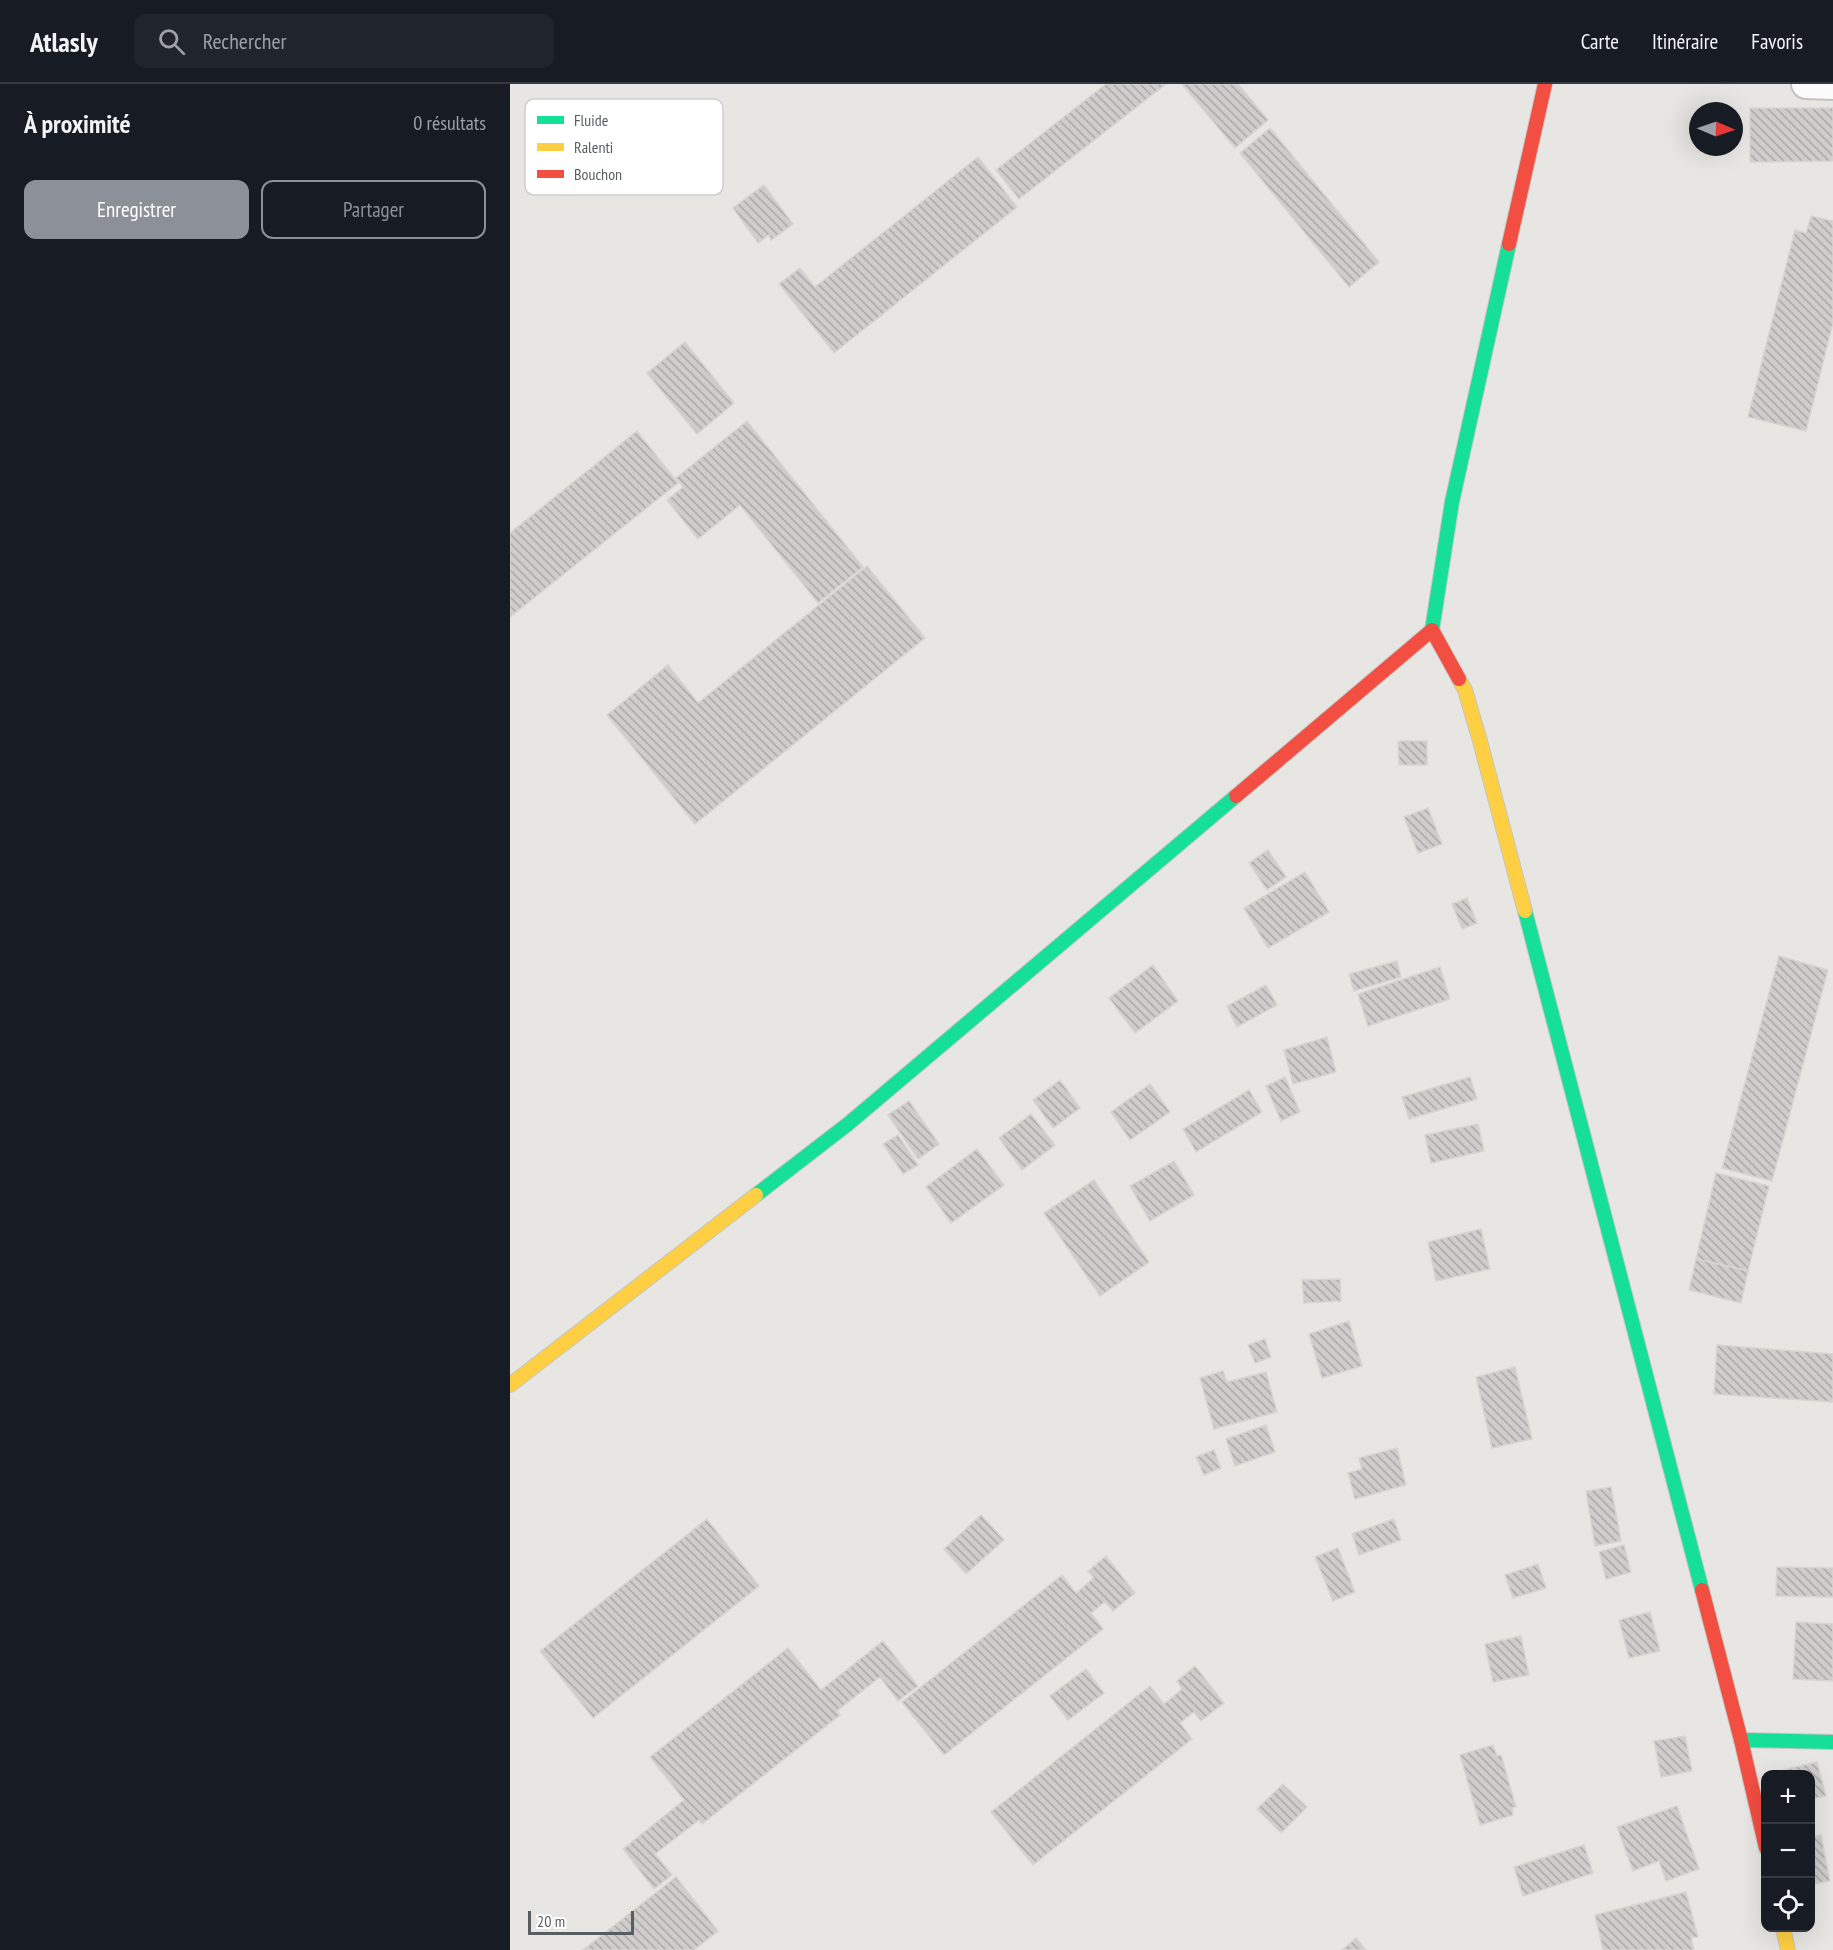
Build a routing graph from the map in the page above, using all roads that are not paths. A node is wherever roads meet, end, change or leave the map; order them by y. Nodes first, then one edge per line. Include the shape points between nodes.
1 (1545, 84) edge
2 (1806, 84) edge
3 (1833, 85) edge
4 (1432, 630) junction
5 (510, 1385) edge
6 (1741, 1740) junction
7 (1833, 1742) edge
8 (1761, 1826) edge
9 (1784, 1932) edge
10 (1788, 1950) edge

1 - 4 main road via 1452,502
2 - 3 street
4 - 5 main road via 848,1124
4 - 6 main road via 1465,690 1480,741
6 - 7 main road
6 - 8 main road
9 - 10 main road

